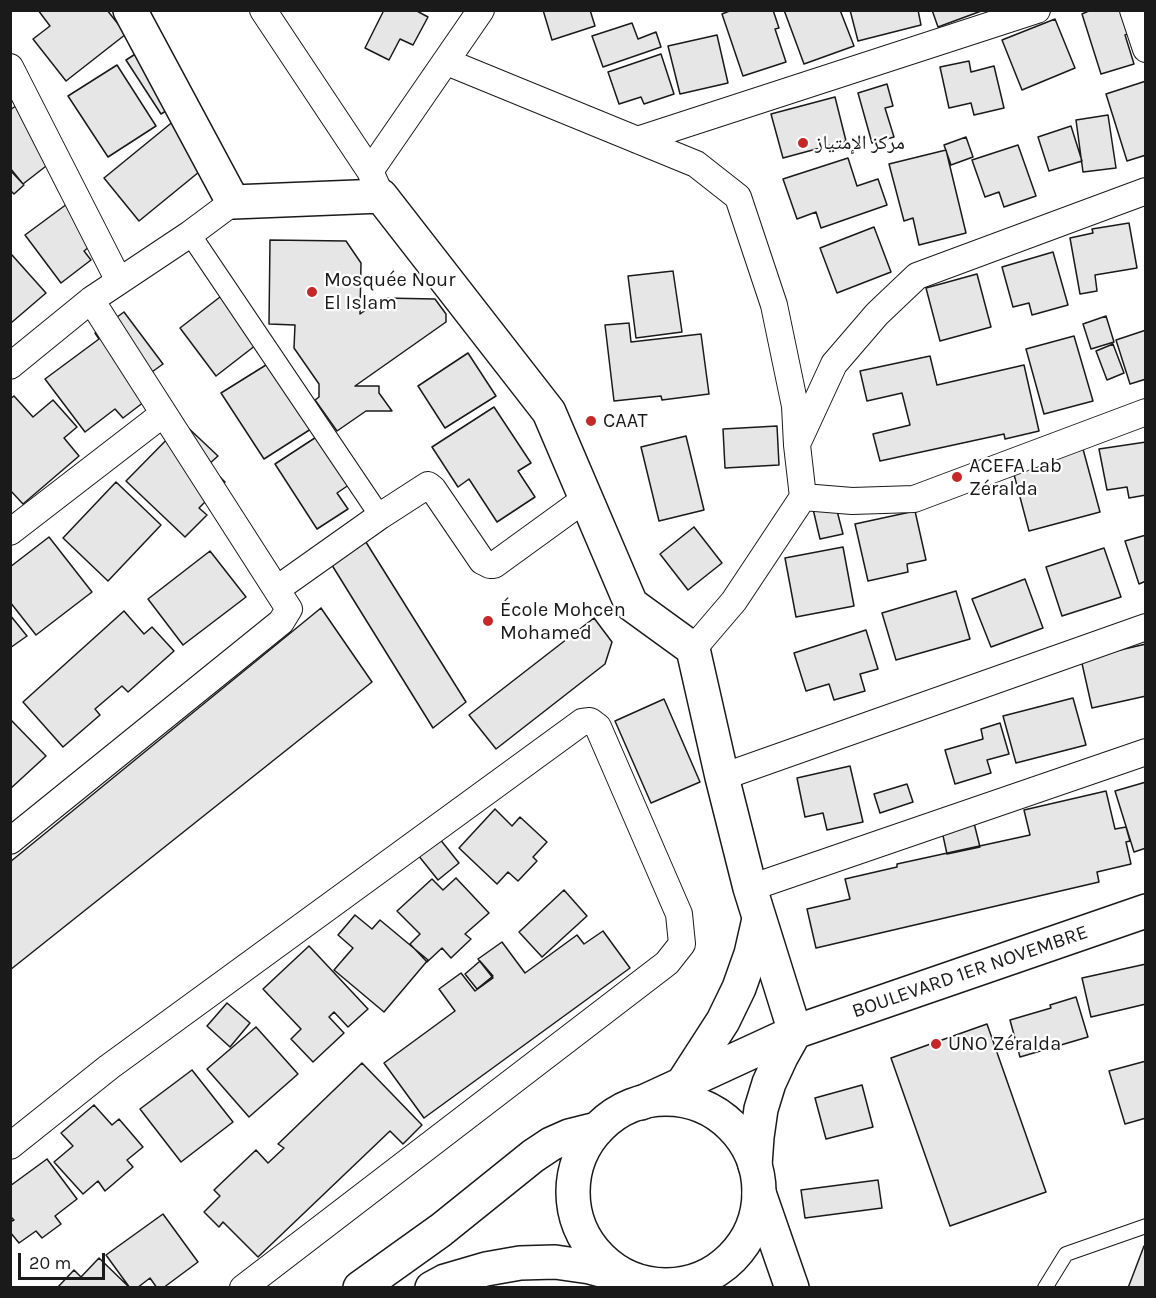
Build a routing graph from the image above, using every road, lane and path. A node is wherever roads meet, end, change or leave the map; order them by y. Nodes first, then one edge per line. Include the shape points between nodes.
1 (130, 10) edge
2 (263, 10) edge
3 (481, 10) edge
4 (1037, 10) edge
5 (1133, 10) edge
6 (1146, 49) edge
7 (447, 62) junction
8 (13, 80) edge
9 (637, 140) junction
10 (376, 184) junction
11 (1146, 191) edge
12 (233, 202) junction
13 (190, 234) junction
14 (118, 281) junction
15 (91, 300) junction
16 (10, 366) edge
17 (1146, 412) edge
18 (163, 414) junction
19 (797, 445) junction
20 (803, 496) junction
21 (585, 499) junction
22 (380, 516) junction
23 (10, 532) edge
24 (277, 589) junction
25 (1146, 627) edge
26 (693, 649) junction
27 (1146, 752) edge
28 (722, 777) junction
29 (10, 841) edge
30 (750, 888) junction
31 (1146, 911) edge
32 (759, 919) junction
33 (795, 1032) junction
34 (683, 1083) junction
35 (642, 1103) junction
36 (597, 1129) junction
37 (10, 1146) edge
38 (757, 1179) junction
39 (1146, 1226) edge
40 (634, 1281) edge
41 (1051, 1286) edge
42 (243, 1287) edge
43 (360, 1287) edge
44 (432, 1287) edge
45 (792, 1287) edge

1 - 12 main road
2 - 10 street
3 - 7 street
4 - 9 street
5 - 6 street
7 - 9 street
7 - 10 street
8 - 14 street
9 - 19 street via 696,164 738,197 774,305 795,406
10 - 12 main road
10 - 21 main road via 549,412
11 - 19 street via 917,276 877,314 834,364
12 - 13 street
13 - 14 street
13 - 22 street
14 - 15 street
15 - 16 street
15 - 18 street
17 - 20 street via 914,499 852,501
18 - 23 street
18 - 24 street
19 - 20 street
20 - 26 street via 734,601
21 - 22 street via 494,565 483,561 431,486
21 - 26 main road via 631,604
22 - 24 street
24 - 29 street via 289,609 281,622
25 - 28 street
26 - 28 main road
27 - 30 street
28 - 30 main road
30 - 32 main road
31 - 33 main road, BOULEVARD 1ER NOVEMBRE
32 - 33 main road
32 - 34 main road via 739,988
33 - 34 main road, BOULEVARD 1ER NOVEMBRE
33 - 38 main road via 769,1083 757,1137
34 - 35 main road, BOULEVARD 1ER NOVEMBRE
35 - 36 main road via 617,1113
35 - 38 main road via 670,1099 698,1105 723,1119 742,1139
36 - 40 main road via 583,1149 574,1173 577,1221 587,1243 604,1262
36 - 43 main road via 551,1144
37 - 42 street via 138,1046 582,722 590,721 598,727 680,914 682,944 667,963
38 - 40 main road via 755,1222 741,1248 719,1269 693,1282 663,1286
38 - 45 main road
39 - 41 lane via 1066,1254
40 - 44 main road via 590,1267 520,1263 486,1269

